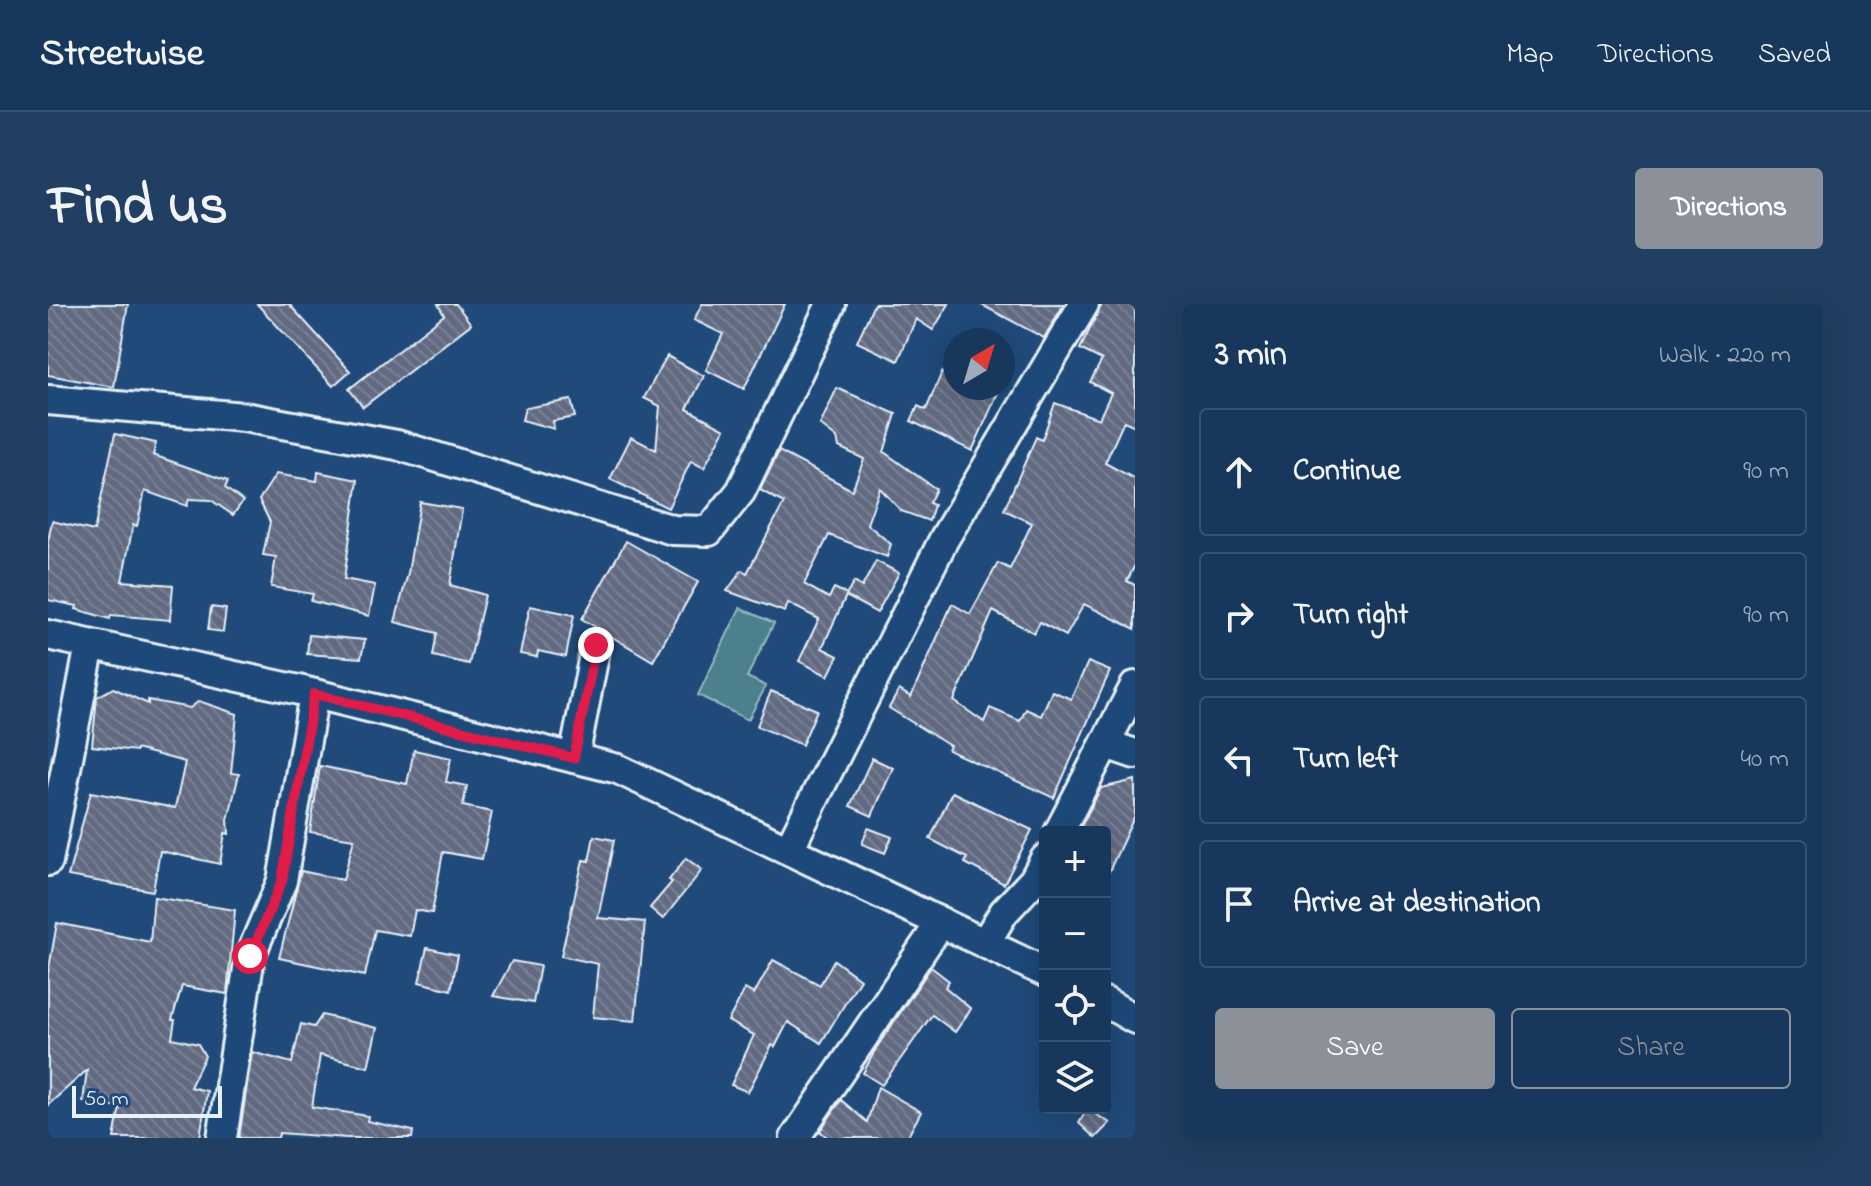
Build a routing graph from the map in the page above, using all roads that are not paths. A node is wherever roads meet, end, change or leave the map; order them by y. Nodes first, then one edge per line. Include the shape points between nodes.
1 (831, 304) edge
2 (1084, 304) edge
3 (48, 400) edge
4 (48, 635) edge
5 (90, 645) junction
6 (596, 645) dead end
7 (1135, 686) edge
8 (314, 694) junction
9 (1106, 744) junction
10 (1135, 754) edge
11 (574, 758) junction
12 (1062, 826) edge
13 (789, 849) junction
14 (48, 861) edge
15 (1039, 870) edge
16 (941, 922) junction
17 (985, 943) junction
18 (1041, 970) edge
19 (1111, 1005) edge
20 (1135, 1019) edge
21 (222, 1138) edge
22 (795, 1138) edge

1 - 3 street via 741,491 709,531 673,530 397,445 244,417
2 - 13 street via 944,539
4 - 5 street
5 - 8 street
5 - 14 street
6 - 11 street
7 - 9 street
8 - 11 street
8 - 21 street via 282,881 250,956
9 - 10 street
9 - 12 street
11 - 13 street via 618,769
13 - 16 street
15 - 17 street
16 - 17 street
16 - 22 street
17 - 18 street
19 - 20 street

